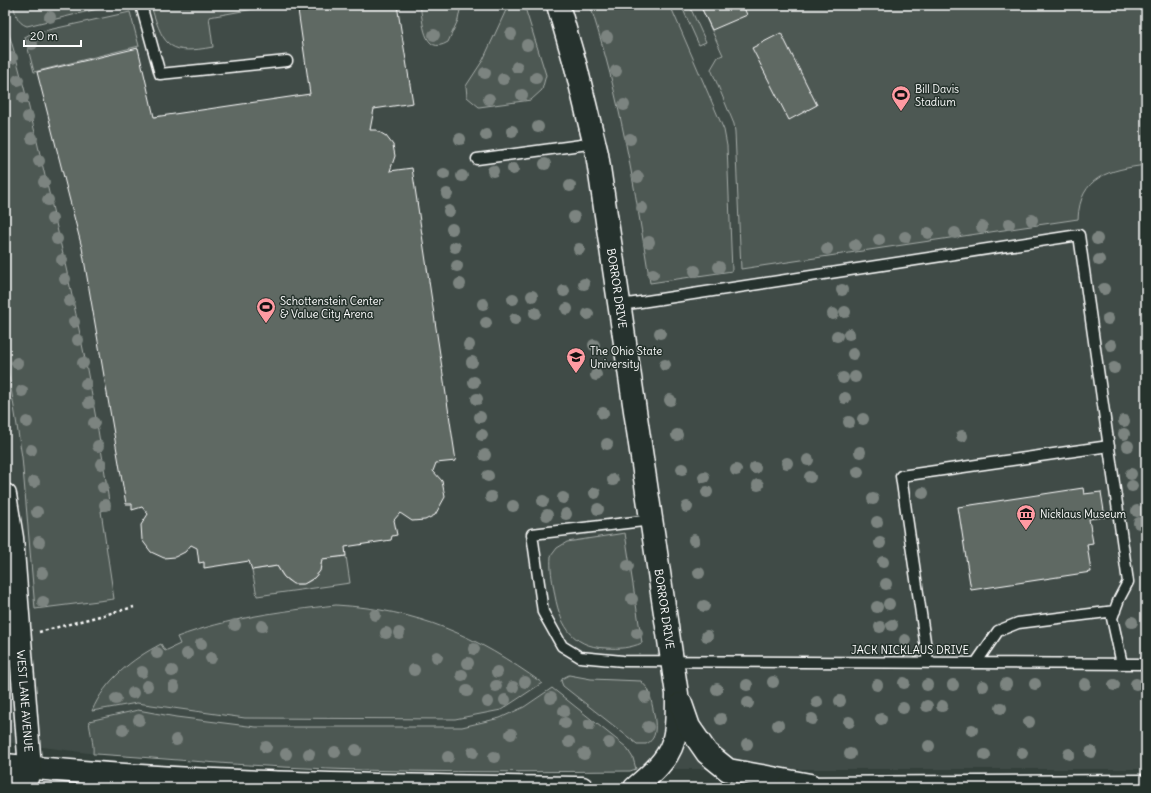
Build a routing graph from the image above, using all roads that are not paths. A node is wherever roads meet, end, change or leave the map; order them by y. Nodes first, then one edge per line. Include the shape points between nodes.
1 (141, 5) edge
2 (558, 5) edge
3 (288, 62) dead end
4 (596, 143) junction
5 (477, 159) dead end
6 (620, 305) junction
7 (1109, 446) junction
8 (5, 495) edge
9 (652, 520) junction
10 (1115, 610) junction
11 (673, 661) junction
12 (928, 662) junction
13 (976, 663) junction
14 (1122, 664) junction
15 (1146, 664) edge
16 (678, 694) junction
17 (5, 765) edge
18 (5, 778) edge
19 (27, 778) edge
20 (1146, 786) edge
21 (10, 788) edge
22 (582, 788) edge
23 (635, 788) edge
24 (788, 788) edge
25 (824, 788) edge

1 - 3 lane via 160,74
2 - 4 main road, BORROR DRIVE
4 - 5 lane
4 - 6 main road, BORROR DRIVE
6 - 7 lane via 1079,235
6 - 9 main road, BORROR DRIVE
7 - 10 lane via 1128,582
7 - 12 lane via 901,476
8 - 19 main road, WEST LANE AVENUE via 12,538
9 - 11 main road, BORROR DRIVE
9 - 11 lane, JACK NICKLAUS DRIVE via 532,534 543,612 562,646 580,657 602,660
10 - 13 lane via 1018,623 998,631
10 - 14 lane via 1112,618
11 - 12 lane, JACK NICKLAUS DRIVE
11 - 16 main road, BORROR DRIVE
12 - 13 lane, JACK NICKLAUS DRIVE
13 - 14 lane, JACK NICKLAUS DRIVE
14 - 15 lane, JACK NICKLAUS DRIVE
16 - 23 main road via 677,729 670,752 658,768
16 - 25 main road via 689,727 707,753 728,770
17 - 19 main road
18 - 21 main road
19 - 22 main road via 141,776 342,785
20 - 25 main road
24 - 25 main road

